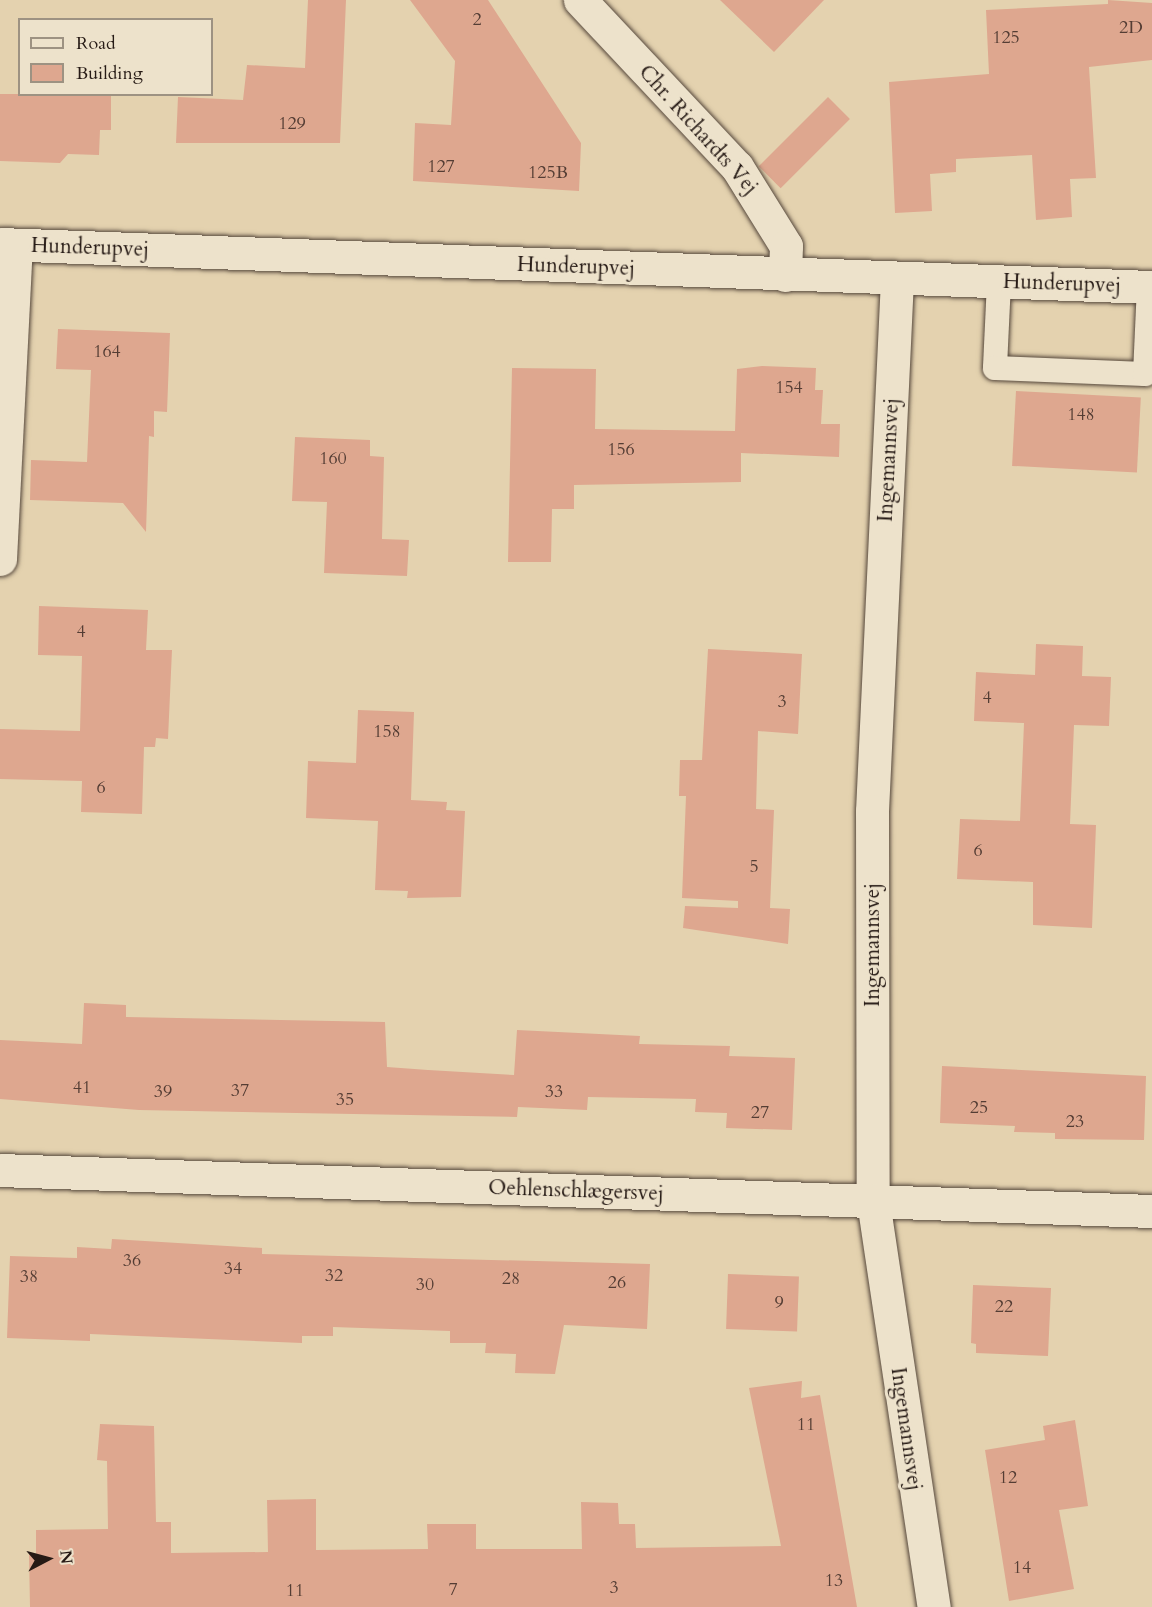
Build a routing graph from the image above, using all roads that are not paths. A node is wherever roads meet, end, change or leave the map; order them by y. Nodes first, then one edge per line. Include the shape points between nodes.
1 (579, 0) edge
2 (8, 244) edge
3 (786, 275) junction
4 (897, 279) junction
5 (999, 282) junction
6 (1151, 287) edge
7 (0, 559) edge
8 (0, 1170) edge
9 (873, 1201) junction
10 (1152, 1211) edge
11 (934, 1607) edge

1 - 3 street, Chr. Richardts Vej via 736,167 786,246
2 - 3 street, Hunderupvej
2 - 7 street
3 - 4 street, Hunderupvej
4 - 5 street, Hunderupvej
4 - 9 street, Ingemannsvej via 872,811
5 - 6 street, Hunderupvej
5 - 6 lane via 995,368 1145,375
8 - 9 street, Oehlenschlægersvej
9 - 10 street, Oehlenschlægersvej
9 - 11 street, Ingemannsvej

